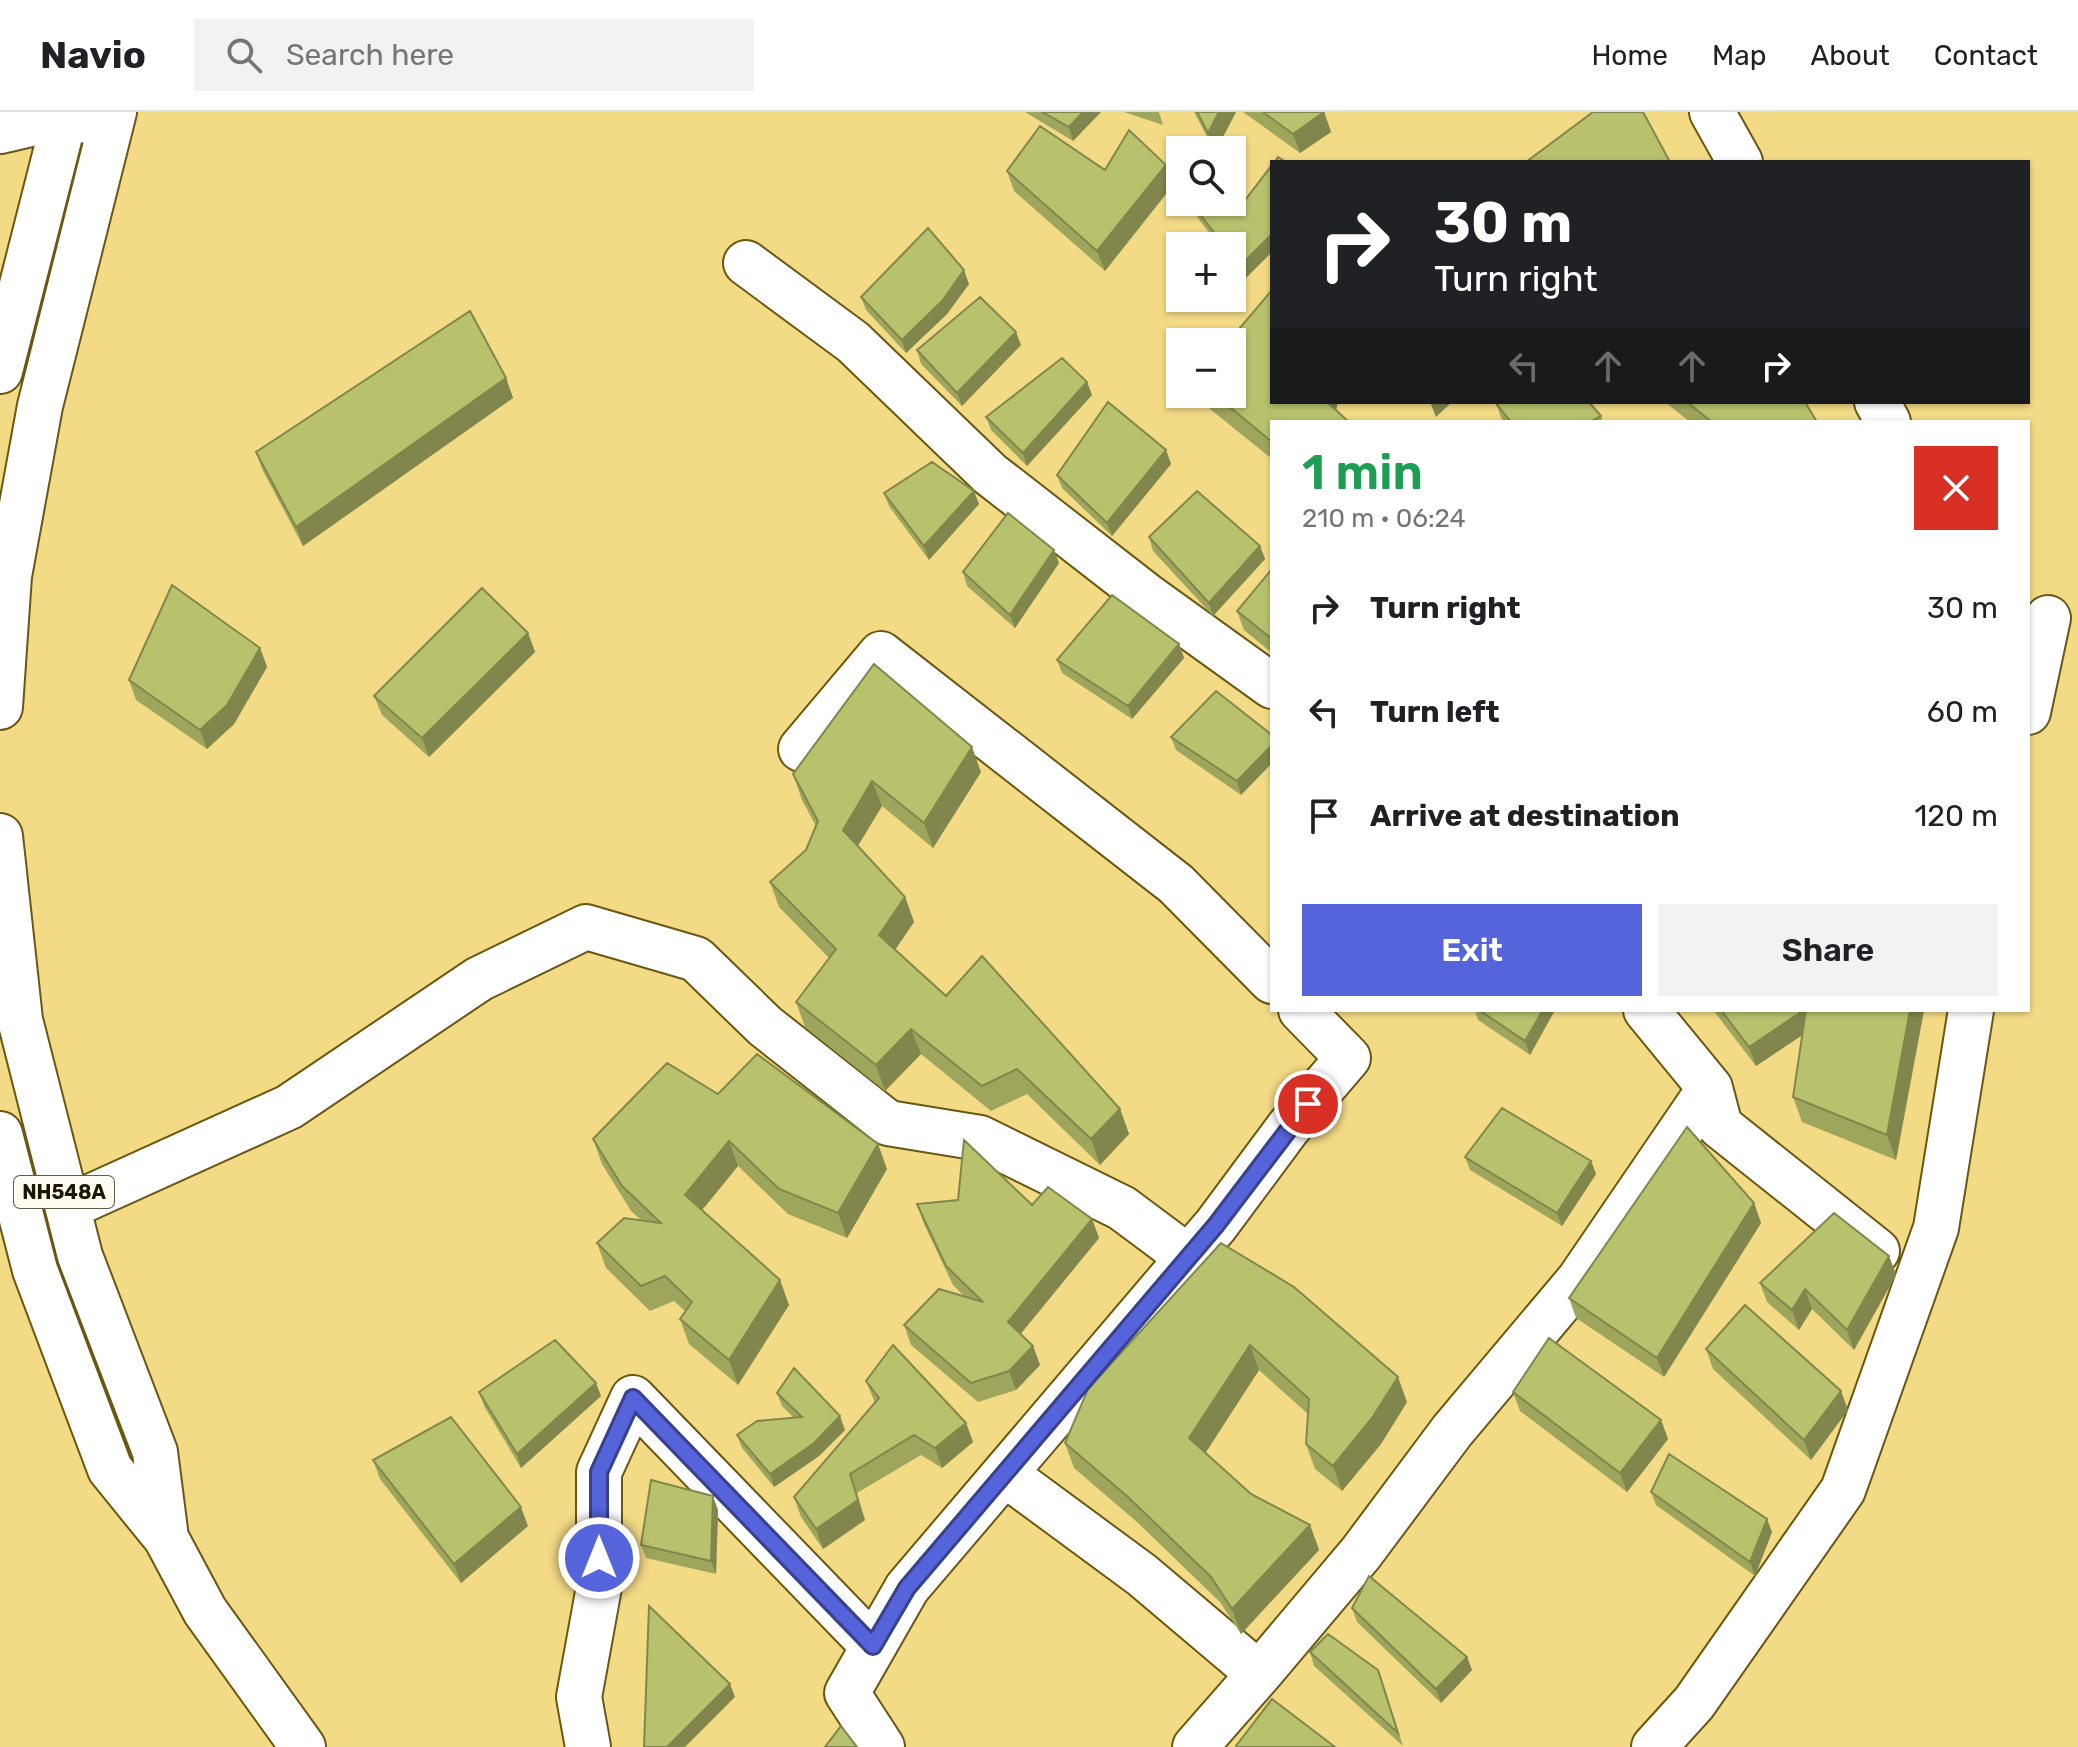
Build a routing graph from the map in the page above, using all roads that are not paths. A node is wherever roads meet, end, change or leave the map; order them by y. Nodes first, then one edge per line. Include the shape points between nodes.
1 (1712, 112) edge
2 (66, 114) edge
3 (112, 119) edge
4 (10, 123) edge
5 (1739, 160) edge
6 (746, 263) dead end
7 (0, 371) edge
8 (2051, 608) edge
9 (1270, 685) edge
10 (2030, 703) edge
11 (0, 707) edge
12 (801, 749) dead end
13 (0, 836) edge
14 (1270, 979) edge
15 (1303, 1012) edge
16 (1648, 1012) edge
17 (1971, 1012) edge
18 (1710, 1088) junction
19 (0, 1134) edge
20 (68, 1207) junction
21 (1189, 1258) junction
22 (1917, 1282) junction
23 (1005, 1474) junction
24 (166, 1538) junction
25 (873, 1646) junction
26 (1259, 1674) junction
27 (303, 1747) edge
28 (588, 1747) edge
29 (882, 1747) edge
30 (1195, 1747) edge
31 (1654, 1747) edge

1 - 5 main road
2 - 3 main road
2 - 4 main road
2 - 7 main road
3 - 11 main road via 40,406 9,576
6 - 9 main road via 853,342 990,474
8 - 10 main road
12 - 14 main road via 881,654 1176,884
13 - 20 main road, NH548A via 20,1020
15 - 21 main road via 1348,1058
16 - 18 main road
17 - 22 main road via 1936,1228
18 - 22 main road via 1720,1126
18 - 26 main road via 1579,1280
19 - 24 main road, NH548A via 35,1270 110,1469
20 - 21 main road via 289,1107 479,979 586,927 696,959 765,1026 888,1123 980,1138 1122,1208
20 - 24 main road, NH548A via 80,1256 155,1452
21 - 23 main road
22 - 31 main road via 1843,1490 1694,1703
23 - 25 main road via 907,1588
23 - 26 main road via 1142,1575
24 - 27 main road, NH548A via 205,1611
25 - 28 main road via 633,1398 599,1472 599,1587 579,1697
25 - 29 main road via 847,1693
26 - 30 main road

